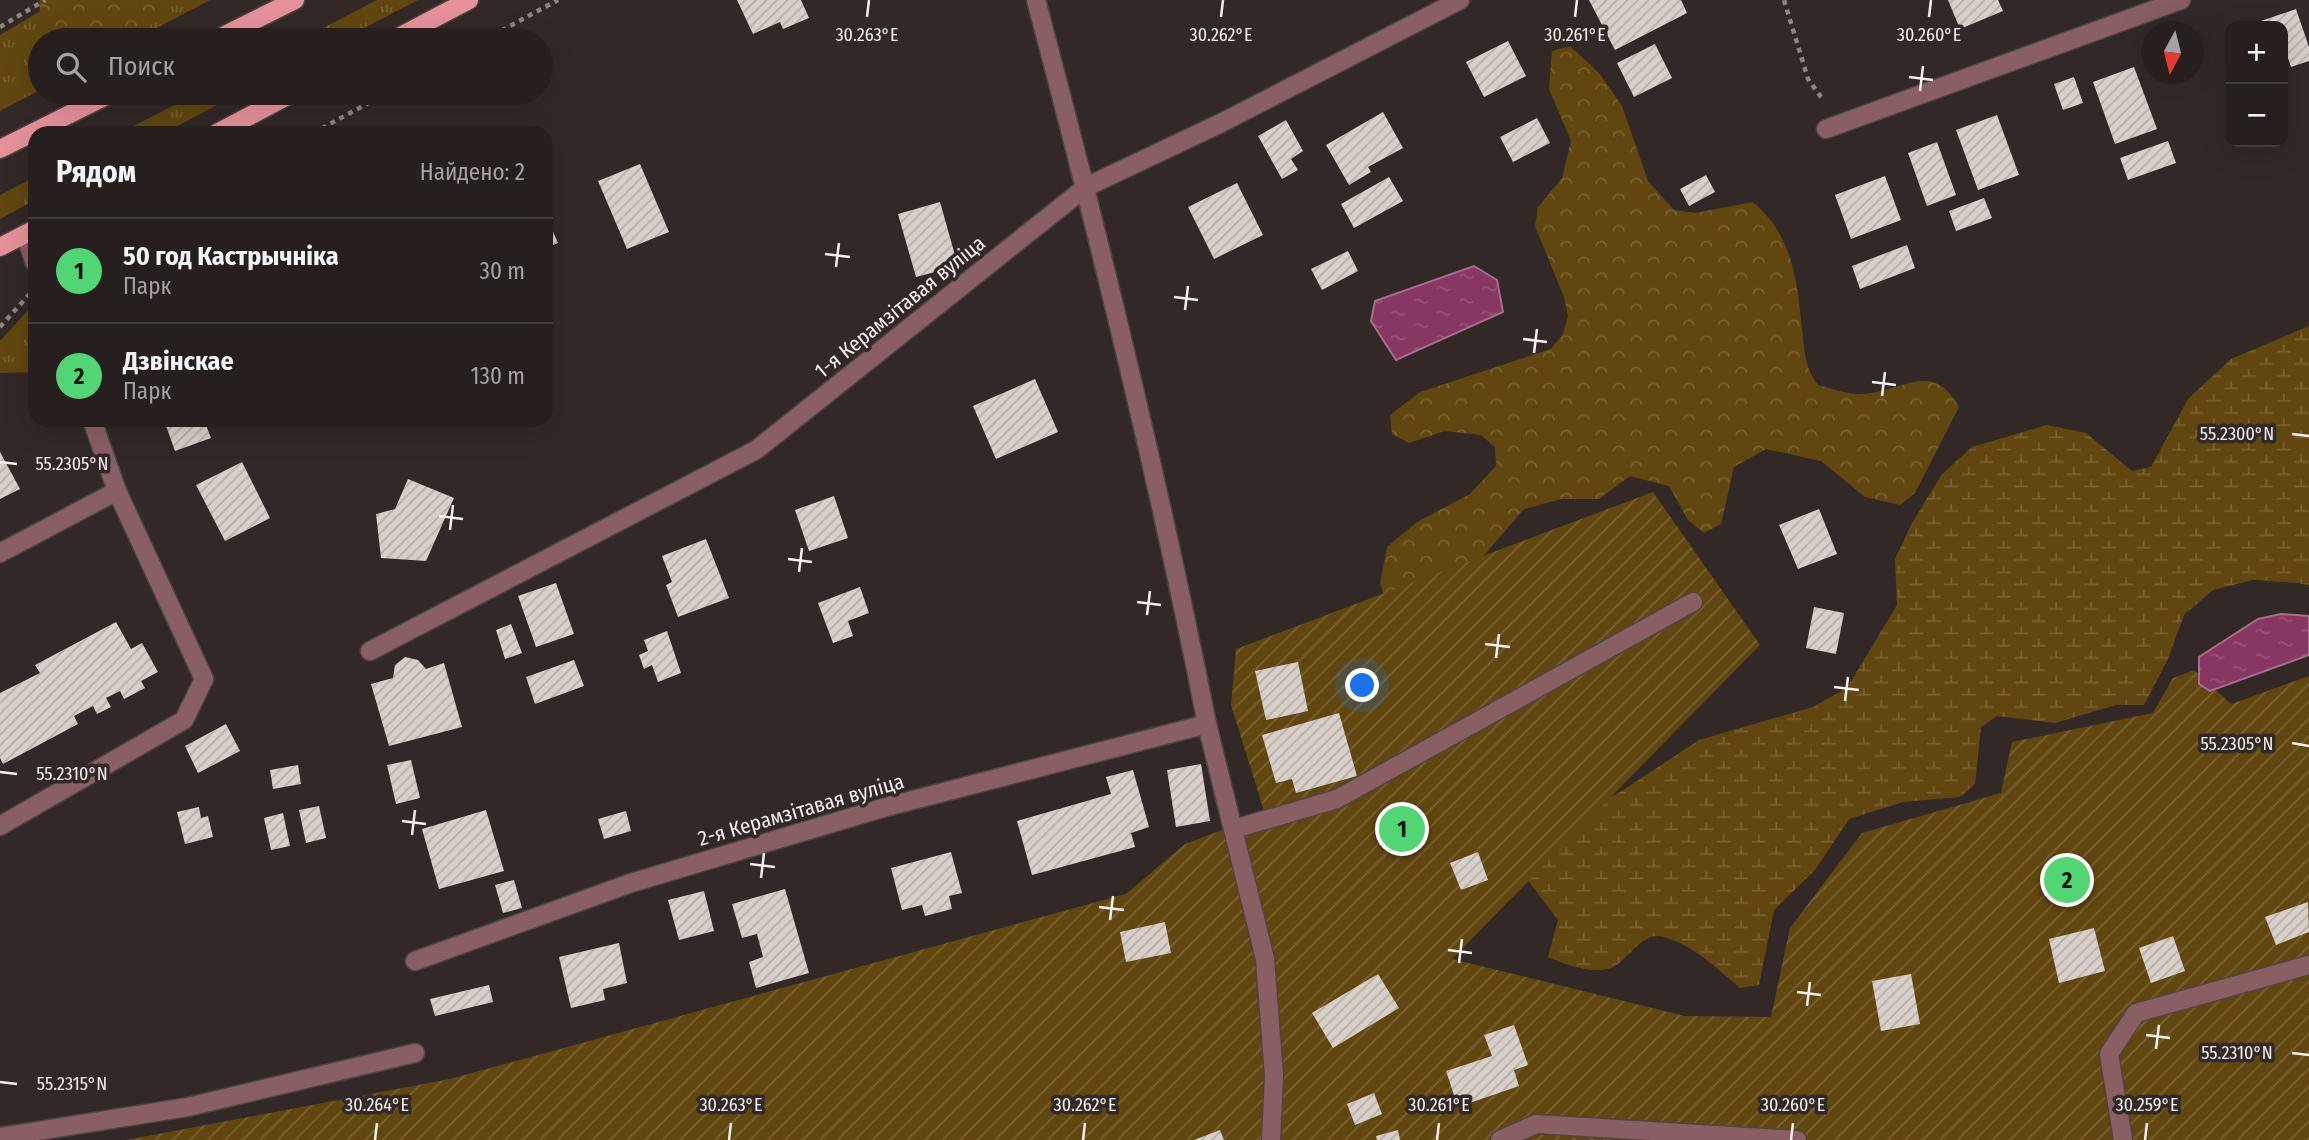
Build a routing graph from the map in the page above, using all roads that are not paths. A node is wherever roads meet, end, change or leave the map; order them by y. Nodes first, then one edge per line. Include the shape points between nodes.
1 (295, 0) edge
2 (469, 0) edge
3 (1036, 0) edge
4 (1460, 0) edge
5 (2181, 0) edge
6 (239, 28) edge
7 (416, 28) edge
8 (87, 105) edge
9 (270, 105) edge
10 (46, 126) edge
11 (229, 126) edge
12 (1833, 126) road end
13 (28, 135) edge
14 (0, 149) edge
15 (1086, 187) junction
16 (28, 232) edge
17 (0, 247) edge
18 (94, 427) edge
19 (117, 491) junction
20 (0, 553) edge
21 (1693, 602) dead end
22 (370, 650) dead end
23 (1207, 724) junction
24 (0, 826) edge
25 (1234, 828) junction
26 (415, 961) dead end
27 (2309, 964) edge
28 (415, 1053) dead end
29 (0, 1137) edge
30 (1271, 1140) edge
31 (1500, 1140) edge
32 (1797, 1140) edge
33 (2123, 1140) edge

1 - 6 main road
2 - 7 main road
3 - 15 street
4 - 15 street, 1-я Керамзітавая вуліца
5 - 12 street
8 - 10 main road
9 - 11 main road
13 - 14 main road
15 - 22 street, 1-я Керамзітавая вуліца via 756,450
15 - 23 street via 1172,549
16 - 17 main road
18 - 19 street
19 - 20 street
19 - 24 street via 204,679 184,720
21 - 25 street via 1336,799
23 - 25 street
23 - 26 street, 2-я Керамзітавая вуліца via 886,807 631,883
25 - 30 street via 1265,959 1274,1076
27 - 33 street via 2136,1013 2109,1054
28 - 29 street via 188,1107
31 - 32 street via 1536,1124

